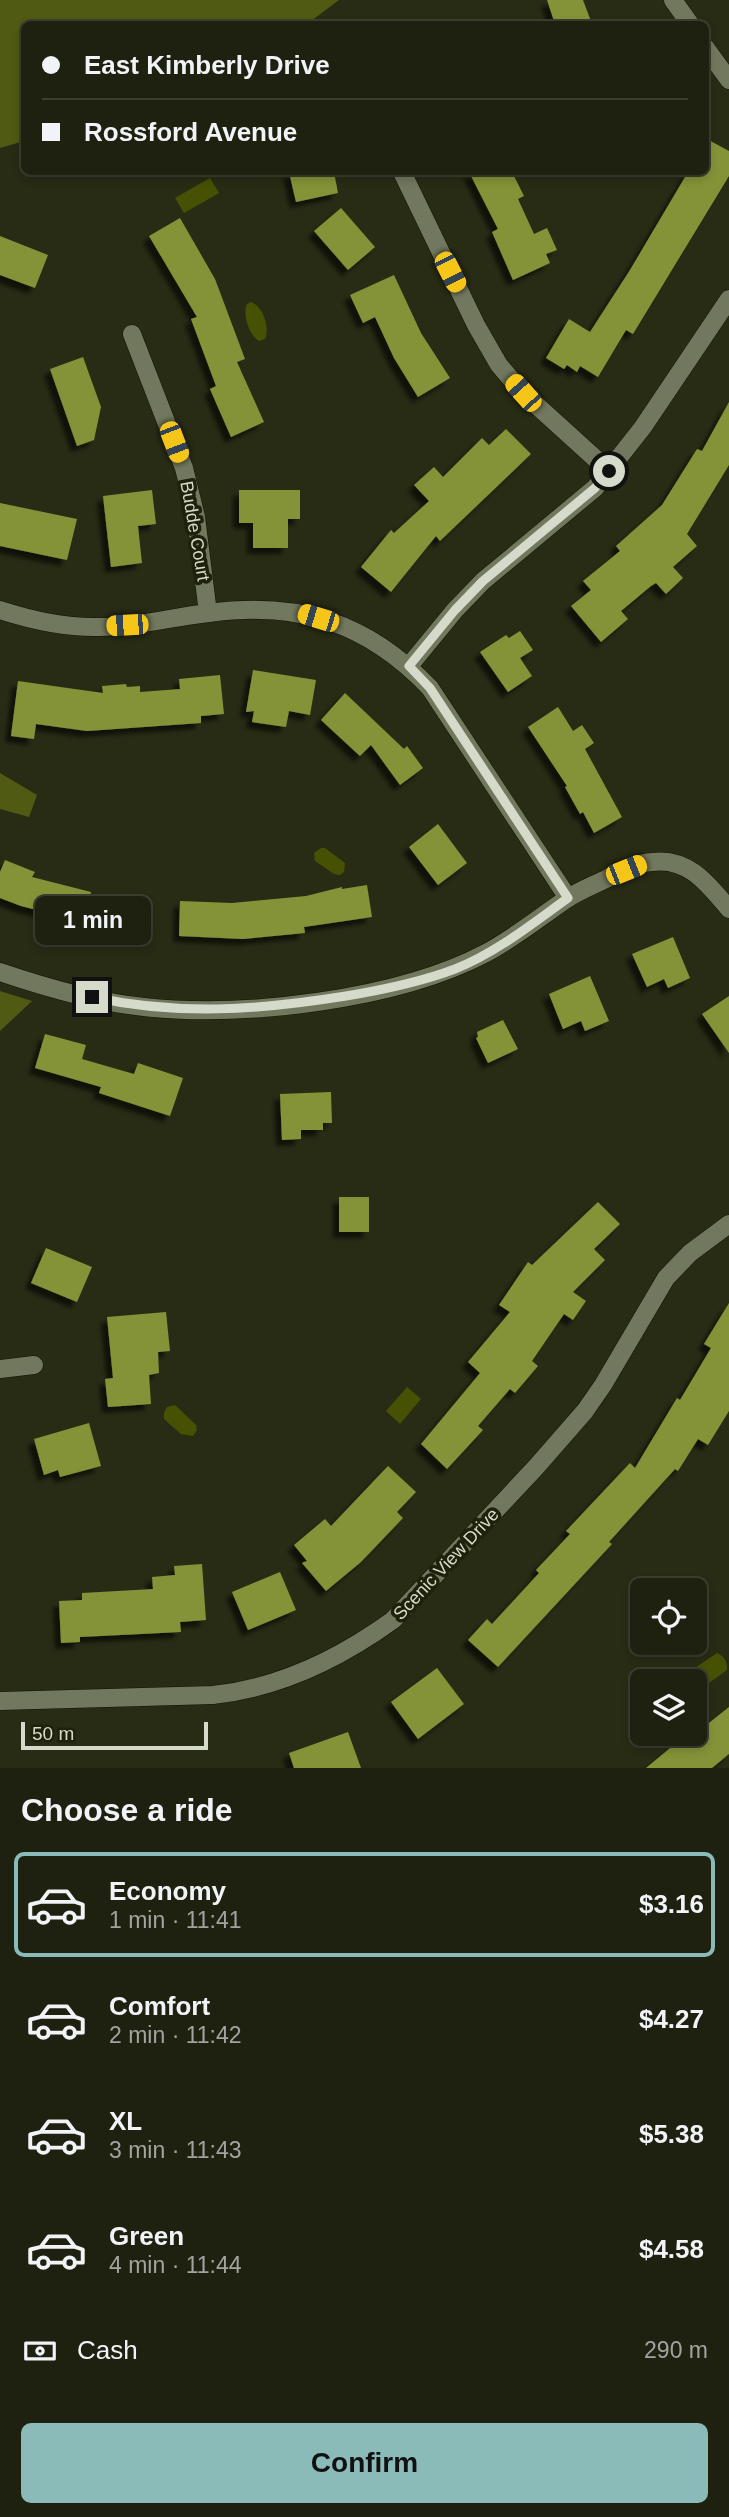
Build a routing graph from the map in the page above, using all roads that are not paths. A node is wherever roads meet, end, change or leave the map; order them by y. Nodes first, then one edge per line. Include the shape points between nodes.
1 (673, 0) edge
2 (688, 21) edge
3 (709, 52) edge
4 (729, 80) edge
5 (403, 175) edge
6 (729, 299) edge
7 (132, 334) dead end
8 (609, 471) junction
9 (0, 610) edge
10 (208, 613) junction
11 (409, 666) junction
12 (568, 898) junction
13 (729, 909) edge
14 (0, 972) edge
15 (729, 1224) edge
16 (34, 1365) dead end
17 (0, 1369) edge
18 (0, 1701) edge

1 - 2 street
3 - 4 street
5 - 8 street via 499,365 523,393
6 - 8 street
7 - 10 street, Budde Court via 184,468 196,517
8 - 11 street via 595,488 483,581
9 - 10 street via 30,620 94,627
10 - 11 street via 259,608 299,612 338,624
11 - 12 street via 437,698
12 - 13 street via 639,864 668,862 697,873
12 - 14 street via 457,968 368,992 284,1006 221,1010 141,1007 54,990
15 - 18 street, Scenic View Drive via 666,1278 603,1385 566,1434 393,1620 369,1638 297,1675 243,1692
16 - 17 street

